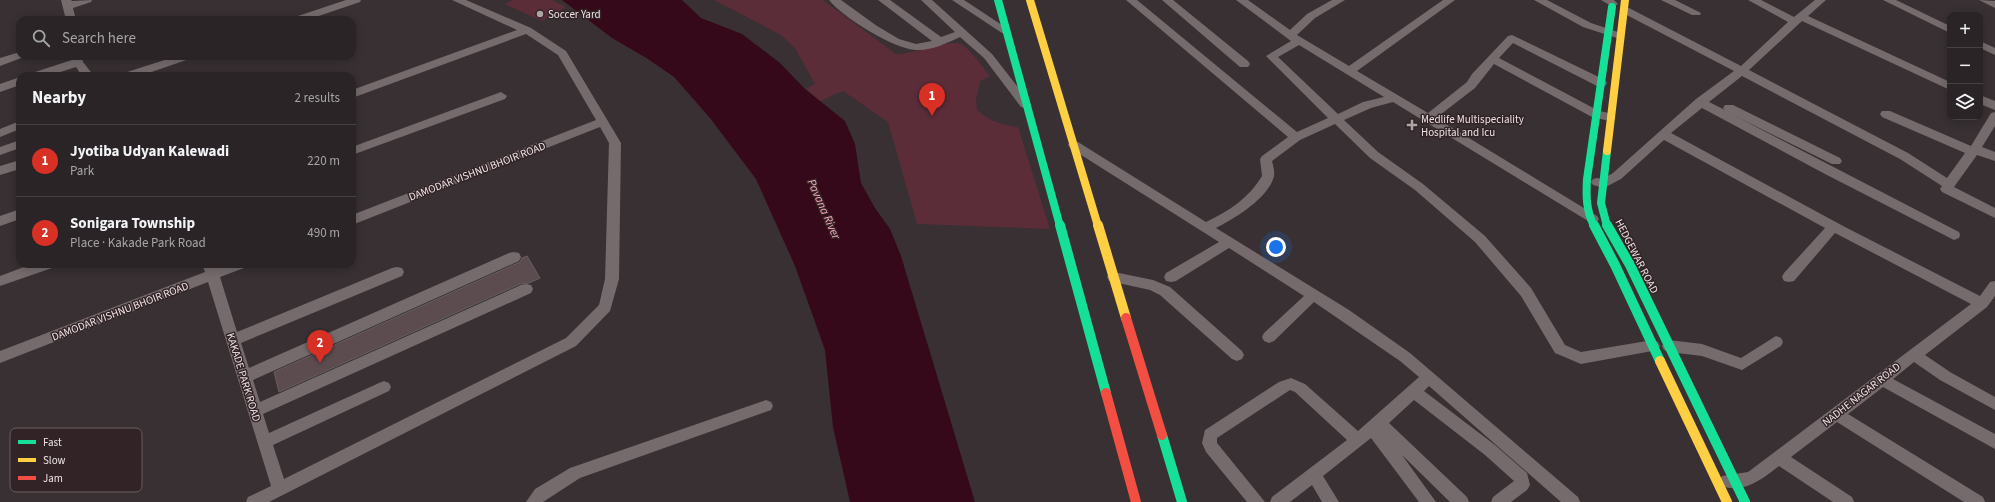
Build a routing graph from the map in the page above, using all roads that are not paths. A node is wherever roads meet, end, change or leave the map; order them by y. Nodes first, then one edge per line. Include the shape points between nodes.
1 (87, 0) edge
2 (356, 0) edge
3 (457, 0) edge
4 (834, 0) edge
5 (883, 0) edge
6 (926, 0) edge
7 (956, 0) edge
8 (998, 0) edge
9 (1030, 0) edge
10 (1131, 0) edge
11 (1167, 0) edge
12 (1241, 0) edge
13 (1450, 0) edge
14 (1539, 0) edge
15 (1666, 0) edge
16 (1753, 0) edge
17 (1821, 0) edge
18 (1888, 0) edge
19 (1984, 0) edge
20 (1332, 1) edge
21 (1610, 1) edge
22 (67, 3) edge
23 (1625, 5) edge
24 (1995, 5) edge
25 (1696, 13) dead end
26 (70, 16) edge
27 (308, 16) edge
28 (1798, 19) junction
29 (1947, 29) edge
30 (527, 30) junction
31 (1006, 31) junction
32 (962, 33) junction
33 (1609, 33) junction
34 (1622, 36) junction
35 (1295, 38) junction
36 (939, 42) junction
37 (1983, 46) edge
38 (1995, 52) edge
39 (16, 56) edge
40 (75, 60) edge
41 (78, 60) edge
42 (176, 60) edge
43 (1492, 60) junction
44 (0, 62) edge
45 (1244, 64) dead end
46 (1349, 71) junction
47 (1741, 71) junction
48 (46, 72) edge
49 (85, 72) edge
50 (140, 72) edge
51 (16, 82) edge
52 (1601, 83) junction
53 (1947, 85) edge
54 (0, 88) edge
55 (356, 93) edge
56 (501, 96) dead end
57 (1395, 98) junction
58 (1703, 99) junction
59 (1983, 100) edge
60 (1027, 106) junction
61 (1995, 106) edge
62 (1596, 114) junction
63 (1886, 114) dead end
64 (1995, 116) edge
65 (1610, 118) junction
66 (1428, 119) junction
67 (1335, 120) junction
68 (602, 122) junction
69 (1068, 126) junction
70 (16, 127) edge
71 (1045, 127) dead end
72 (1056, 127) dead end
73 (1033, 128) junction
74 (0, 133) edge
75 (1663, 134) junction
76 (1296, 137) junction
77 (16, 145) edge
78 (1074, 145) junction
79 (356, 150) edge
80 (0, 151) edge
81 (1974, 151) junction
82 (1995, 157) edge
83 (1836, 161) dead end
84 (16, 166) edge
85 (0, 172) edge
86 (1587, 180) junction
87 (1604, 184) junction
88 (1949, 186) junction
89 (1995, 213) edge
90 (16, 215) edge
91 (1589, 216) junction
92 (356, 218) edge
93 (0, 221) edge
94 (1607, 226) junction
95 (1207, 227) junction
96 (1835, 227) junction
97 (1954, 235) dead end
98 (1230, 242) junction
99 (514, 257) dead end
100 (37, 268) edge
101 (210, 269) edge
102 (397, 272) dead end
103 (1114, 277) junction
104 (1172, 277) dead end
105 (1789, 277) dead end
106 (0, 282) edge
107 (526, 289) dead end
108 (1313, 295) junction
109 (1990, 296) edge
110 (1270, 337) dead end
111 (233, 340) junction
112 (1776, 342) dead end
113 (1653, 346) junction
114 (1669, 346) junction
115 (1913, 354) junction
116 (1238, 355) dead end
117 (0, 357) edge
118 (244, 377) junction
119 (1428, 377) junction
120 (1881, 379) junction
121 (384, 387) dead end
122 (1414, 392) junction
123 (1995, 404) edge
124 (766, 406) dead end
125 (255, 411) junction
126 (1836, 414) junction
127 (1376, 425) junction
128 (1358, 440) junction
129 (264, 442) junction
130 (1995, 442) edge
131 (1778, 458) junction
132 (1314, 475) junction
133 (1734, 480) junction
134 (1717, 481) junction
135 (280, 490) junction
136 (254, 502) edge
137 (534, 502) edge
138 (1136, 502) edge
139 (1182, 502) edge
140 (1257, 502) edge
141 (1279, 502) edge
142 (1331, 502) edge
143 (1428, 502) edge
144 (1460, 502) edge
145 (1499, 502) edge
146 (1572, 502) edge
147 (1727, 502) edge
148 (1745, 502) edge
149 (1846, 502) edge
150 (1978, 502) edge

1 - 22 street
2 - 27 street
3 - 30 street
4 - 36 street via 899,44 916,47
5 - 36 street
6 - 32 street
7 - 31 street
8 - 31 main road
9 - 69 main road
10 - 76 street
11 - 45 street
12 - 35 street
13 - 46 street
14 - 33 street via 1587,26
15 - 25 street
16 - 28 street
17 - 28 street
18 - 29 street
19 - 24 street
20 - 35 street via 1310,16
21 - 33 main road
22 - 26 street
23 - 34 main road, HEDGEWAR ROAD
23 - 47 street
28 - 47 street
28 - 53 street
30 - 55 street
30 - 68 street via 562,53
31 - 60 main road
32 - 36 street
32 - 60 street via 988,56
33 - 34 street
33 - 52 main road
34 - 65 main road, HEDGEWAR ROAD
35 - 46 street
35 - 67 street via 1271,56
37 - 38 street
39 - 44 street
40 - 48 street
41 - 49 street
42 - 50 street
43 - 52 street via 1512,38
43 - 62 street
43 - 66 street via 1471,84
46 - 57 street
47 - 58 street
47 - 88 street via 1904,156
51 - 54 street
52 - 62 main road
56 - 79 street
57 - 66 street
57 - 67 street via 1366,105
58 - 75 street
58 - 83 street
58 - 97 street via 1829,171
59 - 61 street
60 - 73 main road
62 - 65 street
62 - 86 main road
63 - 81 street
64 - 81 street
65 - 87 main road, HEDGEWAR ROAD
66 - 91 street
67 - 76 street
67 - 113 street via 1374,155 1419,187 1480,239 1526,292 1560,348 1581,358
68 - 92 street, DAMODAR VISHNU BHOIR ROAD
68 - 135 street via 615,144 612,279 605,307 571,342
69 - 72 main road
69 - 78 main road
70 - 74 street
71 - 73 main road
73 - 138 main road
75 - 87 street via 1617,176
75 - 96 street
76 - 95 street via 1266,159 1268,176 1253,197 1236,213
77 - 80 street
78 - 95 street
78 - 103 main road
81 - 82 street
81 - 88 street
84 - 85 street
86 - 87 street
86 - 91 main road via 1586,200
87 - 94 main road, HEDGEWAR ROAD via 1601,203
88 - 89 street via 1946,189
90 - 93 street
91 - 94 street
91 - 113 main road
94 - 114 main road, HEDGEWAR ROAD via 1630,265
95 - 98 street
96 - 105 street
96 - 109 street
98 - 104 street
98 - 108 street
99 - 118 street
100 - 106 street
101 - 111 street, KAKADE PARK ROAD
101 - 117 street, DAMODAR VISHNU BHOIR ROAD
102 - 111 street
103 - 116 street via 1153,285 1164,291
103 - 139 main road
107 - 125 street
108 - 110 street
108 - 119 street via 1344,314
109 - 115 street, NADHE NAGAR ROAD
111 - 118 street, KAKADE PARK ROAD
112 - 114 street via 1742,364 1702,350
113 - 134 main road
114 - 133 main road, HEDGEWAR ROAD
115 - 120 street, NADHE NAGAR ROAD
115 - 123 street via 1945,376
118 - 125 street, KAKADE PARK ROAD
119 - 122 street
119 - 146 street
120 - 126 street, NADHE NAGAR ROAD
120 - 130 street
121 - 129 street
122 - 127 street
122 - 145 street via 1522,478 1522,485
124 - 137 street via 575,473 540,494
125 - 129 street, KAKADE PARK ROAD
126 - 131 street, NADHE NAGAR ROAD
126 - 150 street
127 - 128 street
127 - 143 street
127 - 144 street
128 - 132 street
128 - 140 street via 1300,388 1291,384 1284,386 1209,438 1211,447
129 - 135 street, KAKADE PARK ROAD
131 - 133 street, NADHE NAGAR ROAD via 1752,479
131 - 149 street
132 - 141 street
132 - 142 street
133 - 134 street, NADHE NAGAR ROAD
133 - 148 main road, HEDGEWAR ROAD
134 - 147 main road
135 - 136 street

